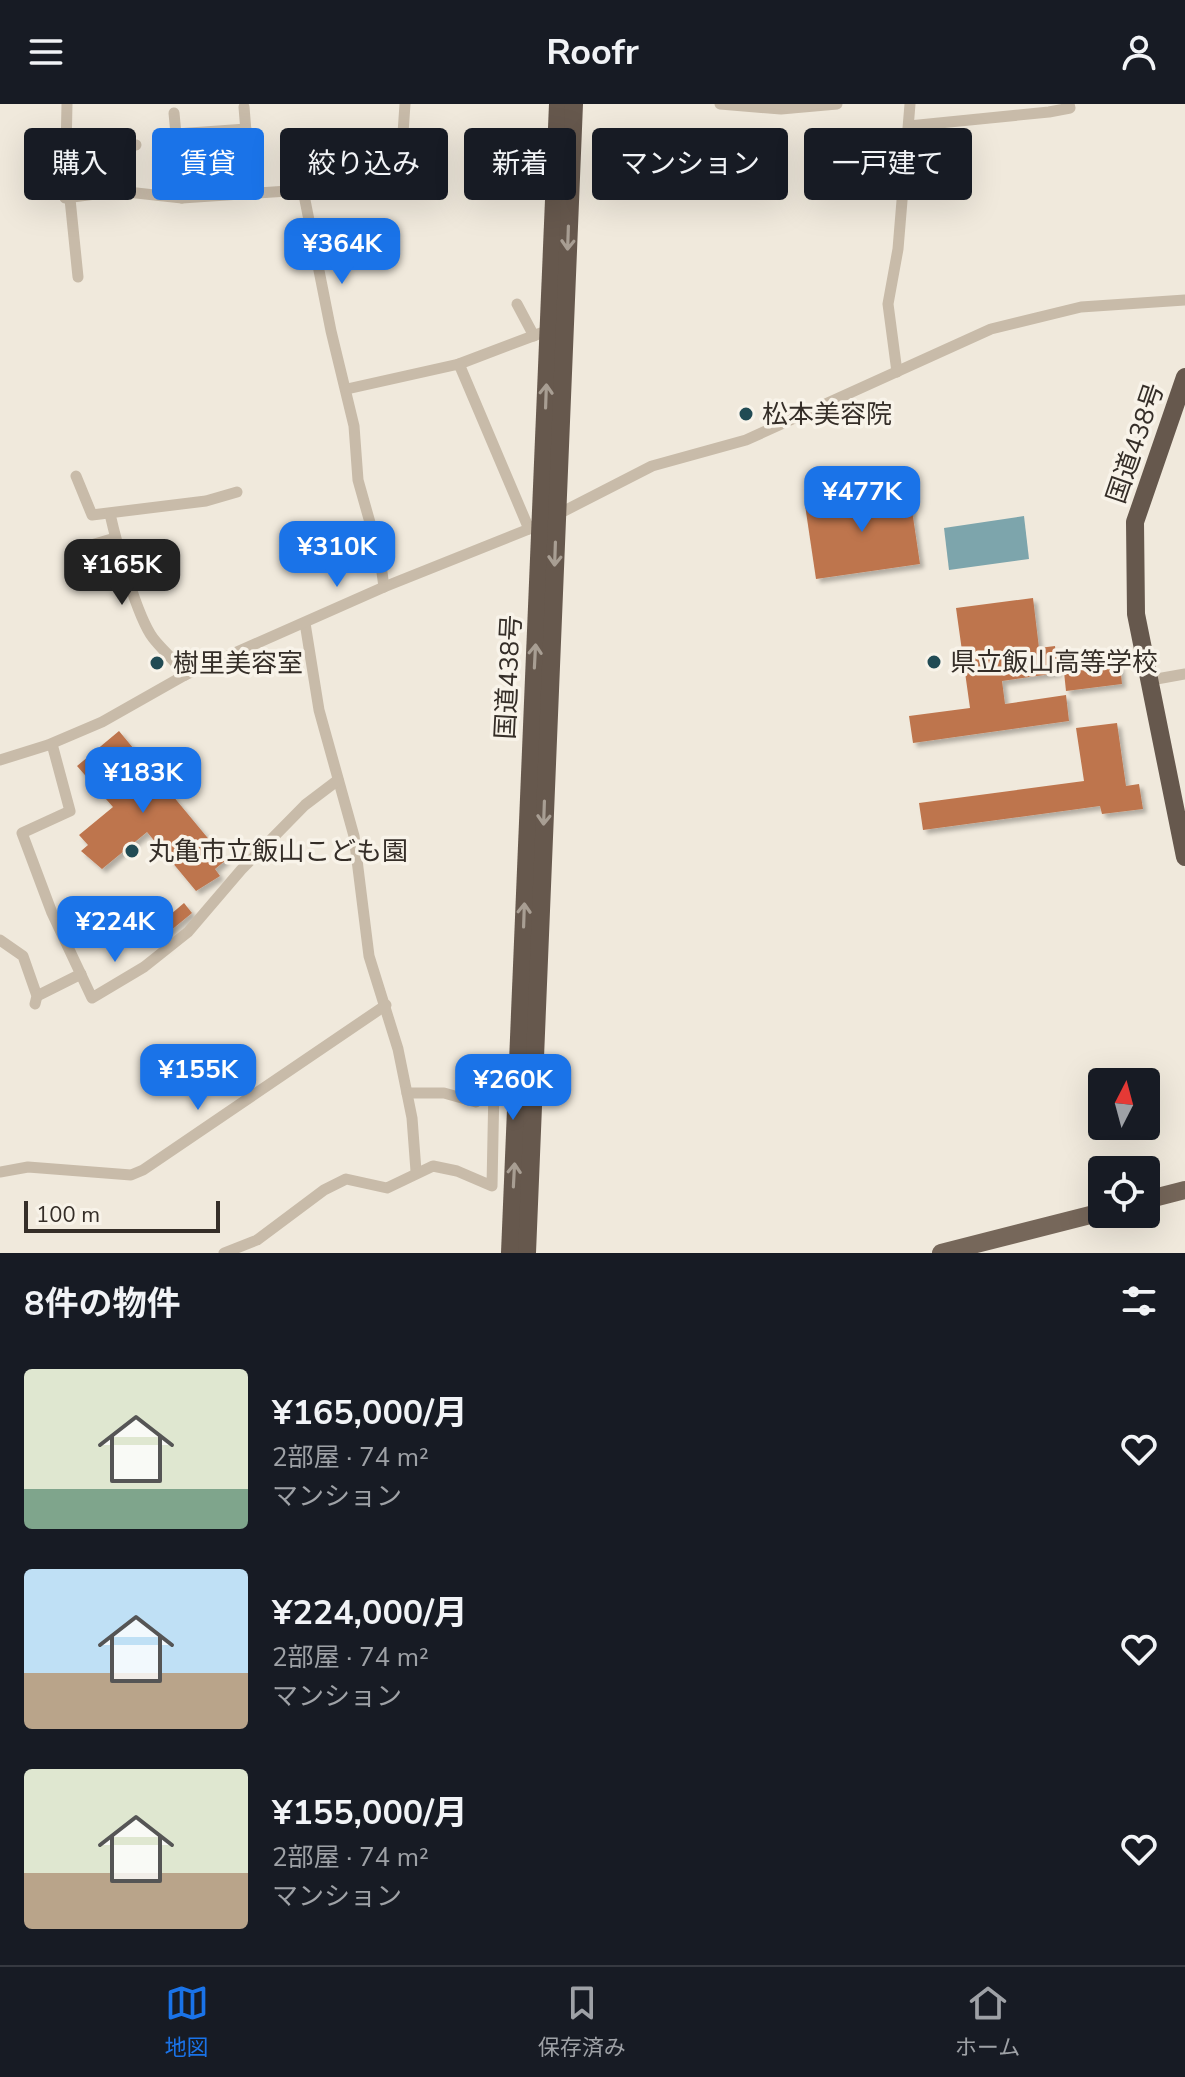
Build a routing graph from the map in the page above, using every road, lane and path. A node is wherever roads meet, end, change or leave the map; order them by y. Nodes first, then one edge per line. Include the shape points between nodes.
1 (67, 104) edge
2 (405, 104) edge
3 (558, 104) edge
4 (574, 104) edge
5 (720, 104) edge
6 (837, 104) edge
7 (910, 104) edge
8 (1069, 104) edge
9 (244, 107) dead end
10 (174, 113) dead end
11 (909, 126) junction
12 (66, 128) edge
13 (175, 128) edge
14 (246, 128) edge
15 (403, 128) edge
16 (70, 200) edge
17 (305, 200) edge
18 (78, 277) dead end
19 (1185, 300) edge
20 (517, 304) dead end
21 (542, 333) junction
22 (459, 364) junction
23 (897, 372) junction
24 (1185, 377) edge
25 (347, 389) junction
26 (76, 476) dead end
27 (237, 492) dead end
28 (110, 514) junction
29 (542, 522) junction
30 (115, 538) junction
31 (71, 551) dead end
32 (384, 587) junction
33 (305, 623) junction
34 (1185, 674) edge
35 (185, 675) junction
36 (1151, 680) junction
37 (52, 744) junction
38 (0, 760) edge
39 (338, 780) junction
40 (1185, 857) edge
41 (0, 940) edge
42 (81, 974) junction
43 (386, 1005) junction
44 (525, 1087) junction
45 (561, 1089) dead end
46 (407, 1093) junction
47 (476, 1102) dead end
48 (416, 1171) junction
49 (0, 1172) edge
50 (1185, 1190) edge
51 (1160, 1196) edge
52 (1088, 1216) edge
53 (224, 1253) edge
54 (510, 1253) edge
55 (527, 1253) edge
56 (941, 1253) edge

1 - 12 street
2 - 15 street
3 - 21 highway, 国道438号
4 -> 29 highway, 国道438号
5 - 6 street via 781,109
7 - 11 street
8 - 11 street via 1070,108 1049,112
9 - 14 street
10 - 13 street
11 - 23 street via 888,304
16 - 18 street
17 - 25 street
19 - 23 street via 1110,303 1032,316
20 - 21 street
21 - 22 street
29 -> 21 highway, 国道438号
22 - 25 street
22 - 29 street
23 - 29 street via 746,440 652,466
24 - 36 highway, 国道438号 via 1135,522 1136,614
25 - 32 street via 358,480
26 - 28 street via 92,515
27 - 28 street
28 - 30 street
29 - 32 street
29 - 44 highway, 国道438号
30 - 31 street
30 - 35 street via 152,637
32 - 33 street
33 - 35 street
33 - 39 street via 319,710
34 - 36 street
35 - 37 street
36 - 40 highway, 国道438号
37 - 38 street
37 - 42 street via 70,811 22,833
39 - 42 street via 305,805 188,932 144,967 92,998
39 - 43 street via 354,836 369,956
41 - 42 street via 23,956 36,1000
43 - 46 street
43 - 49 street via 143,1170 131,1175 28,1167
44 - 45 street
44 - 48 street via 494,1086 492,1186 433,1166
54 -> 44 highway, 国道438号
44 - 55 highway, 国道438号
46 - 47 street via 444,1093
46 - 48 street
48 - 53 street via 387,1188 346,1179 257,1240
50 - 51 main road
52 - 56 main road

